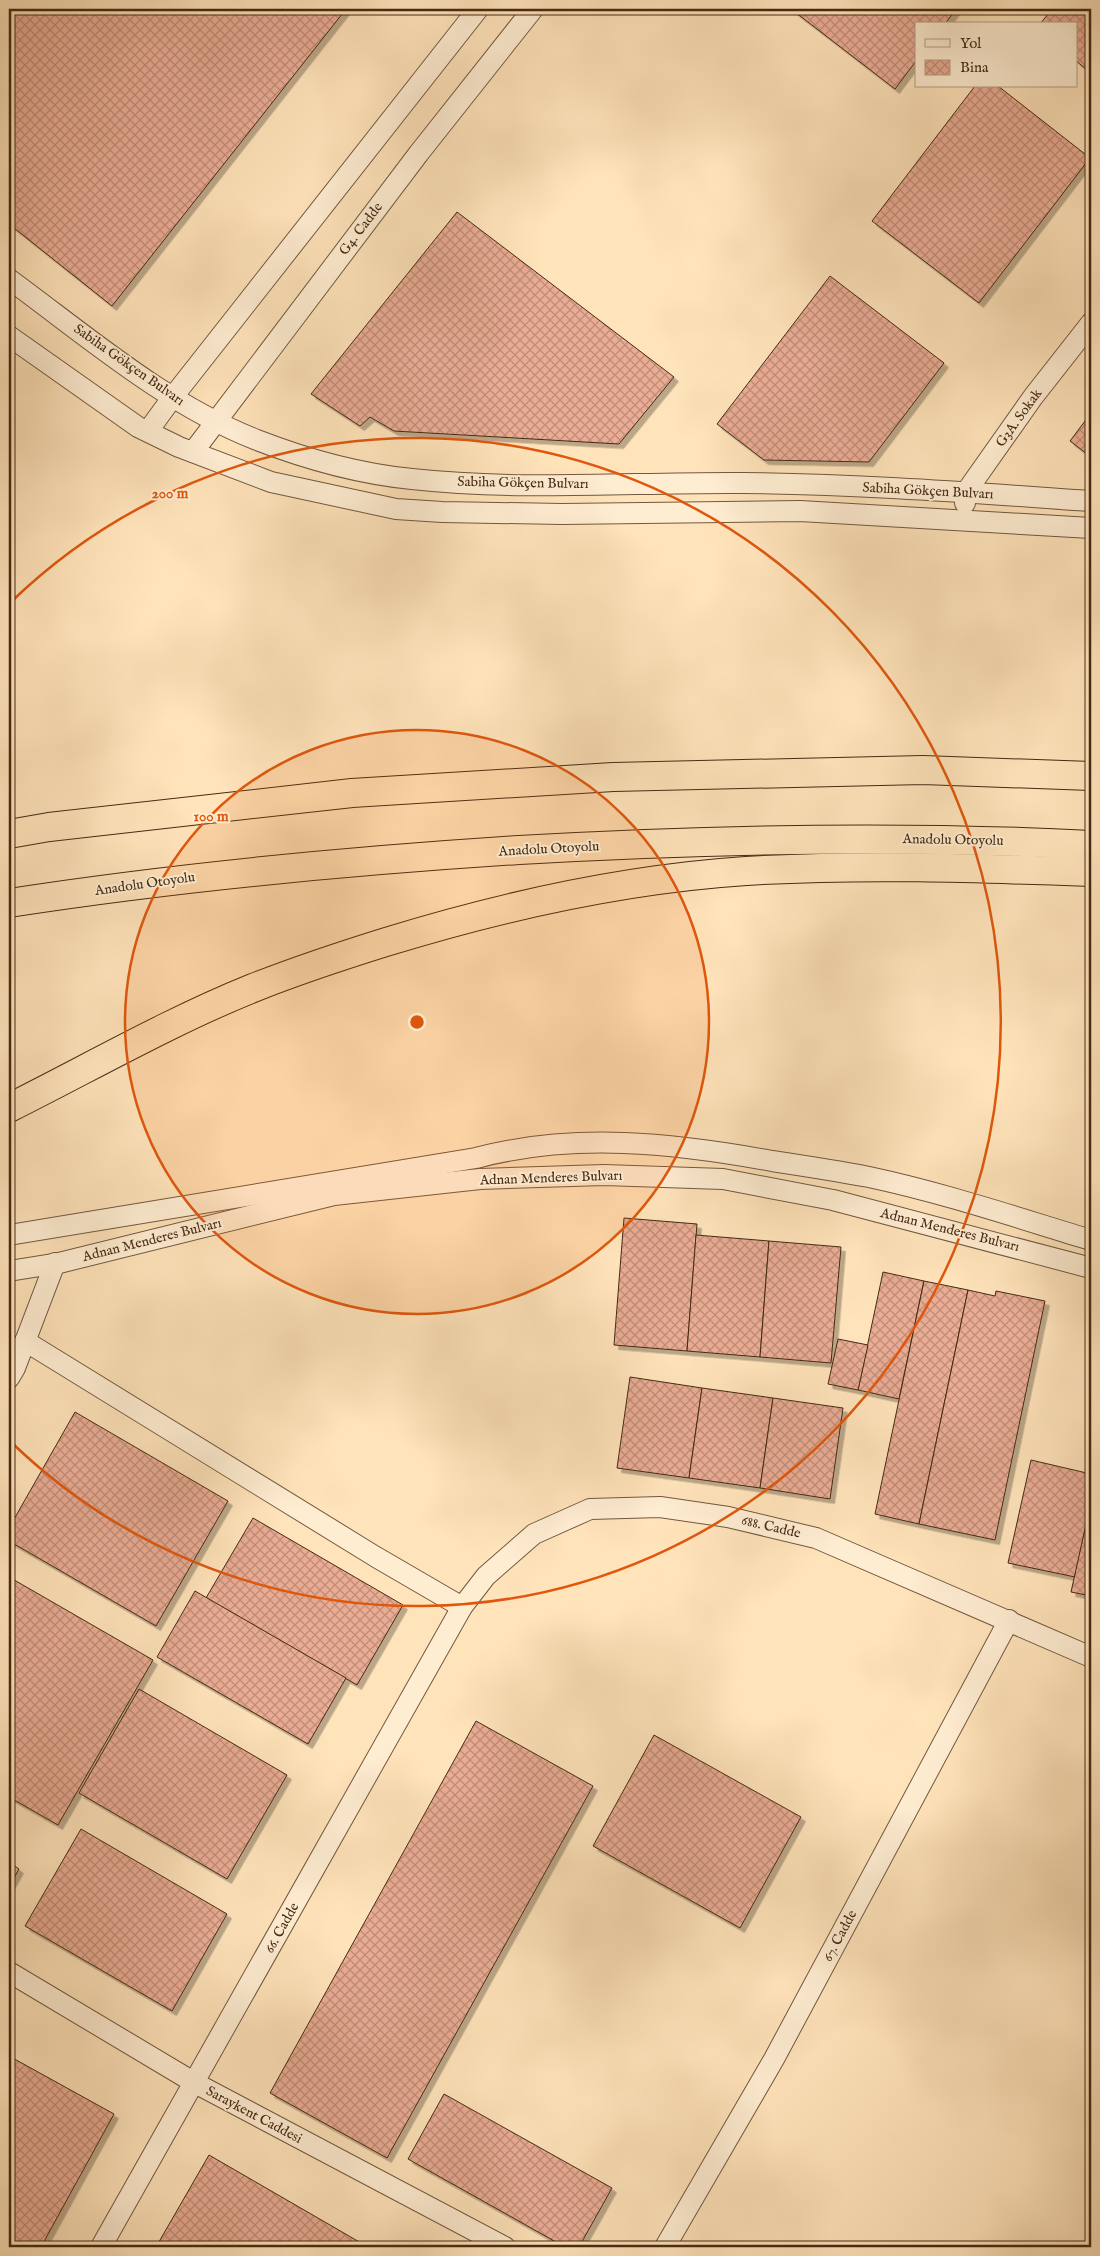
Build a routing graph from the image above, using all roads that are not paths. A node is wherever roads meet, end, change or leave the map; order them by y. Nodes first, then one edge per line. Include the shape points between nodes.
1 (478, 9) edge
2 (533, 9) edge
3 (9, 279) edge
4 (1091, 323) edge
5 (9, 336) edge
6 (172, 398) junction
7 (215, 420) junction
8 (148, 431) junction
9 (193, 452) junction
10 (966, 492) junction
11 (1091, 501) edge
12 (963, 520) junction
13 (1091, 528) edge
14 (1091, 776) edge
15 (9, 834) edge
16 (1091, 845) edge
17 (1091, 872) edge
18 (9, 903) edge
19 (9, 1108) edge
20 (9, 1235) edge
21 (1091, 1240) edge
22 (55, 1263) junction
23 (1091, 1268) edge
24 (9, 1272) edge
25 (25, 1341) junction
26 (9, 1378) edge
27 (462, 1607) junction
28 (1009, 1620) junction
29 (1091, 1657) edge
30 (9, 1972) edge
31 (195, 2083) junction
32 (101, 2247) edge
33 (505, 2247) edge
34 (665, 2247) edge

1 - 6 street
2 - 7 street, G4. Cadde
3 - 6 street, Sabiha Gökçen Bulvarı
4 - 10 street, G3A. Sokak
5 - 8 street, Sabiha Gökçen Bulvarı
6 - 7 street, Sabiha Gökçen Bulvarı
6 - 8 street
7 - 9 street, G4. Cadde
7 - 10 street, Sabiha Gökçen Bulvarı via 258,440 305,455 412,479 554,484 745,483
8 - 9 street, Sabiha Gökçen Bulvarı
9 - 12 street, Sabiha Gökçen Bulvarı via 271,482 396,509 562,514 800,511
10 - 11 street, Sabiha Gökçen Bulvarı
10 - 12 street, G3A. Sokak
12 - 13 street, Sabiha Gökçen Bulvarı
14 - 15 highway via 923,770 613,777 342,794
16 - 18 highway, Anadolu Otoyolu via 982,839 885,839 599,846 439,855 202,876
17 - 19 highway via 817,867 652,880 543,900 434,927 328,960 252,989 162,1030
20 - 21 street via 551,1143 621,1142 721,1152 870,1178 958,1200
22 - 23 street, Adnan Menderes Bulvarı via 334,1195 480,1180 604,1175 723,1179 851,1205
22 - 24 street, Adnan Menderes Bulvarı
22 - 25 street
25 - 26 street
25 - 27 street
27 - 28 street, 688. Cadde via 486,1576 534,1534 590,1509 660,1507 728,1517 816,1538
27 - 31 street, 66. Cadde
28 - 29 street, 688. Cadde
28 - 34 street, 67. Cadde via 774,2059
30 - 31 street, Saraykent Caddesi
31 - 32 street, 66. Cadde
31 - 33 street, Saraykent Caddesi

